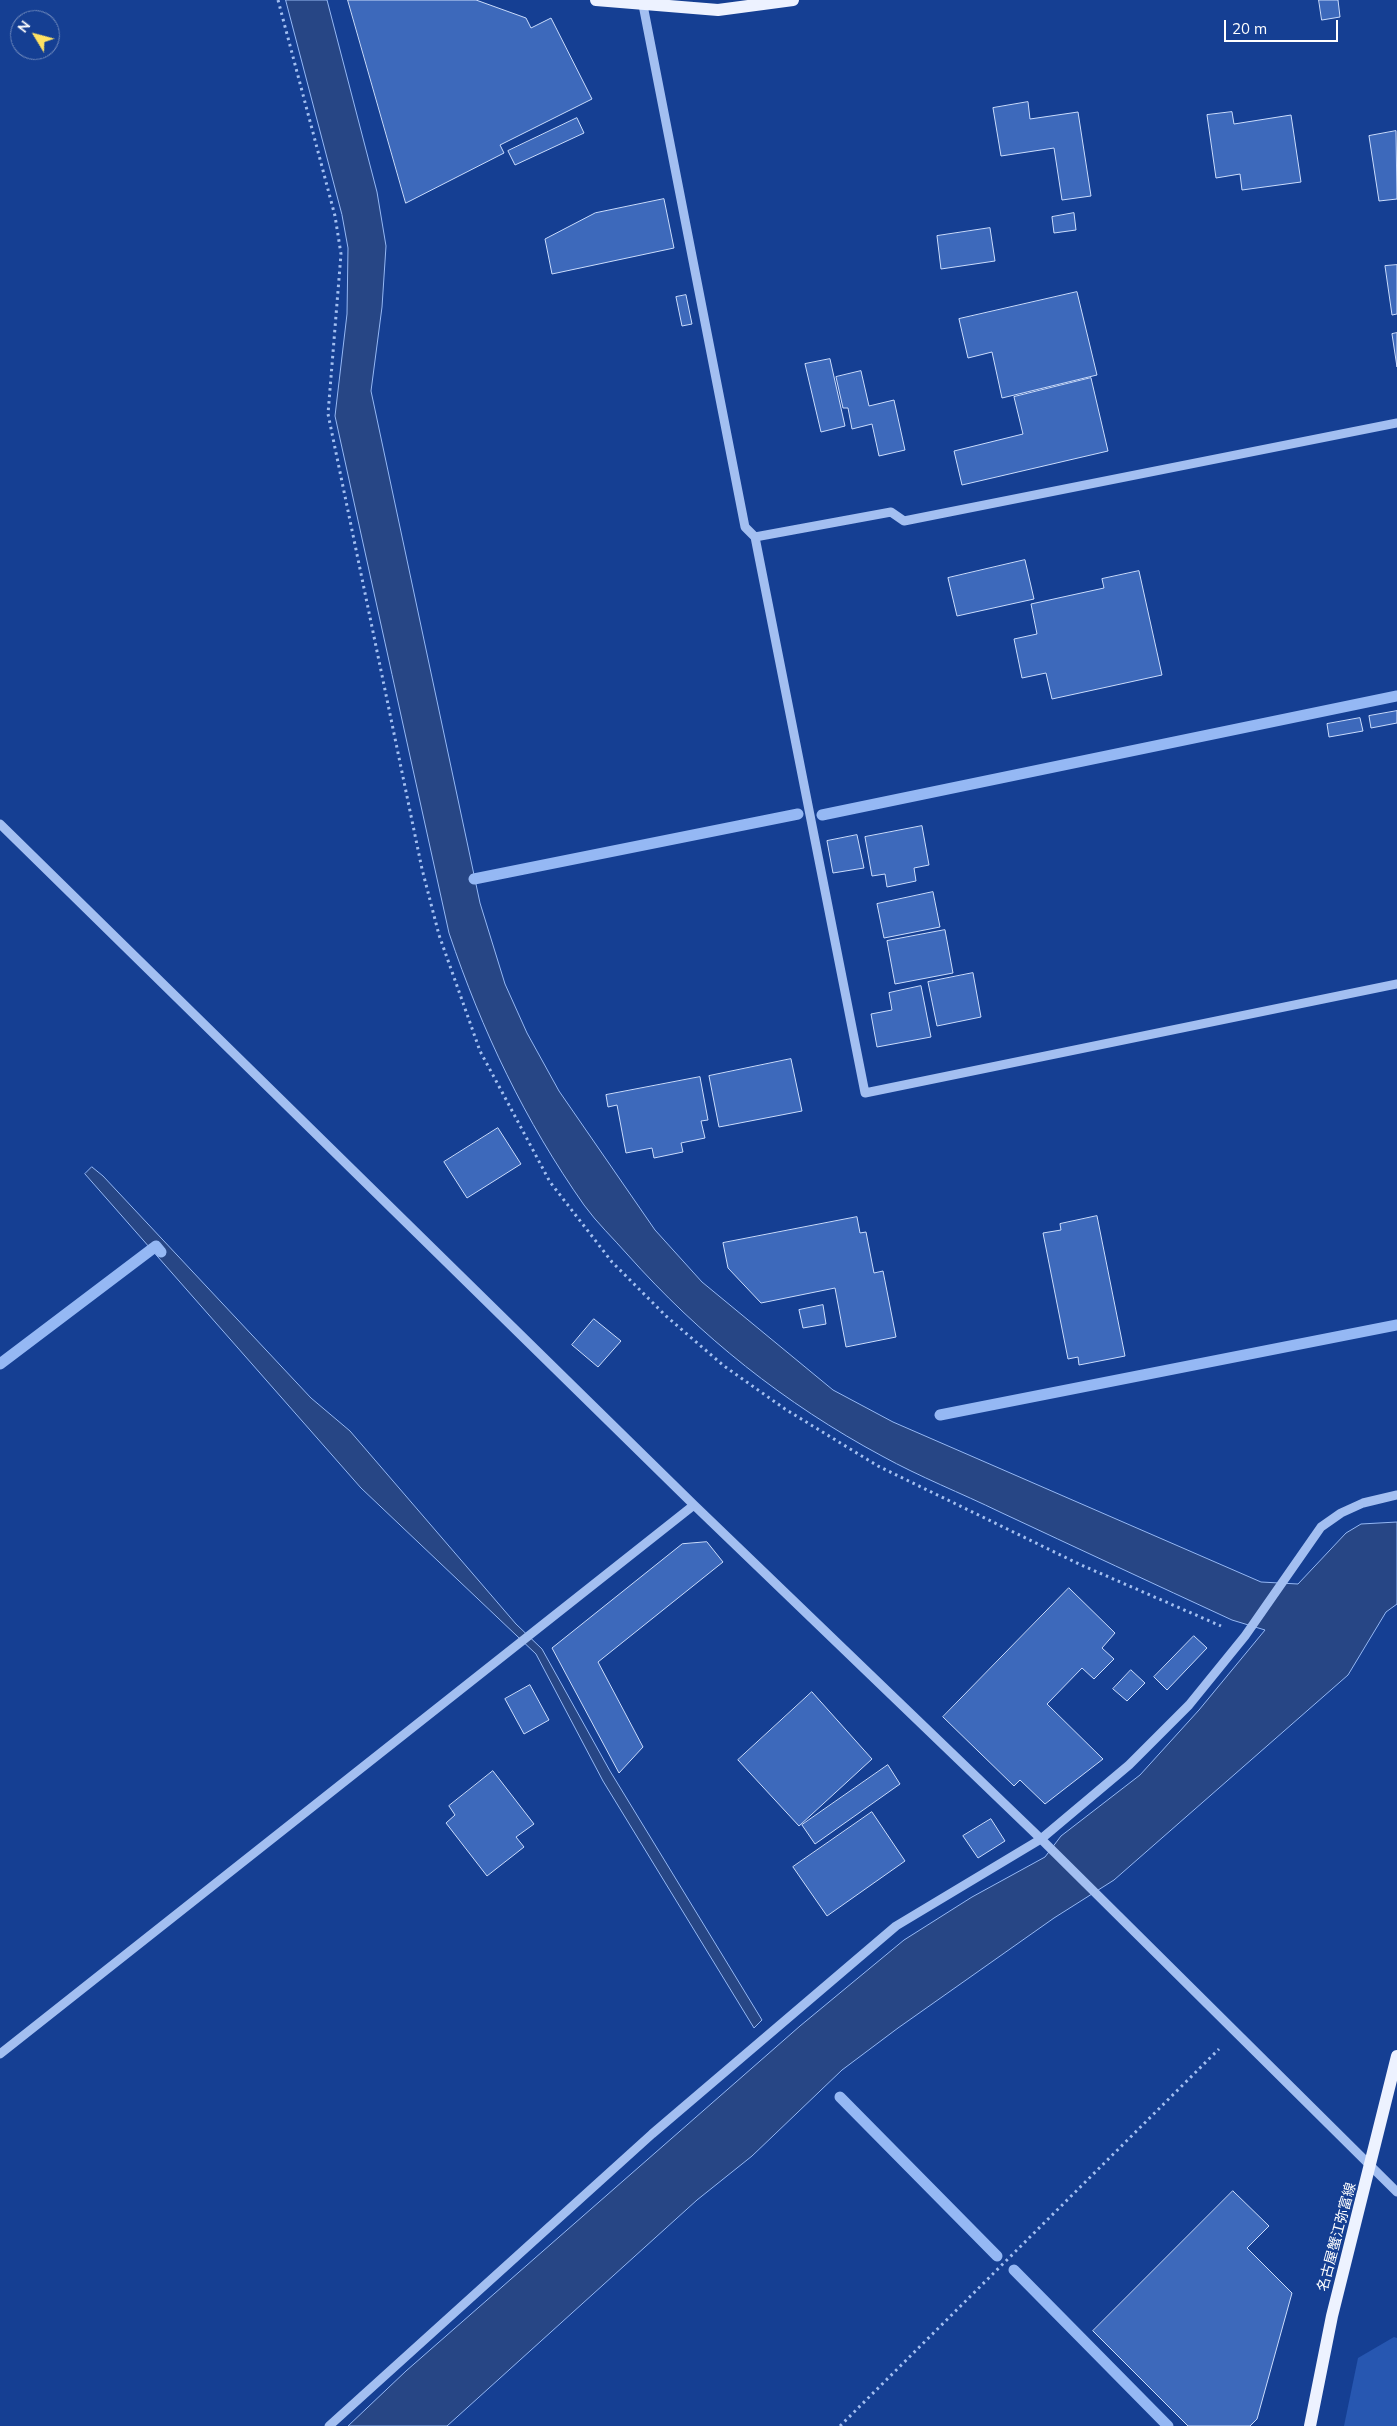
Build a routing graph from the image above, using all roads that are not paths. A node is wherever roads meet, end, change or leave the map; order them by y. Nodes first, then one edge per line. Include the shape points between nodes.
1 (596, 0) edge
2 (793, 0) edge
3 (643, 5) junction
4 (1397, 422) edge
5 (755, 537) junction
6 (0, 824) edge
7 (1397, 984) edge
8 (1397, 1495) edge
9 (694, 1505) junction
10 (1041, 1839) junction
11 (0, 2054) edge
12 (1397, 2056) edge
13 (1371, 2166) junction
14 (1397, 2192) edge
15 (329, 2426) edge
16 (1310, 2426) edge

1 - 3 main road
2 - 3 main road via 718,10
3 - 5 street via 746,527
4 - 5 street via 904,521 891,512
5 - 7 street via 865,1094
6 - 9 street
8 - 10 street via 1363,1503 1321,1527 1246,1634 1189,1705 1129,1765
9 - 10 street
9 - 11 street
10 - 13 street
10 - 15 street via 896,1926 652,2134
12 - 13 main road, 名古屋蟹江弥富線
13 - 14 street
13 - 16 main road, 名古屋蟹江弥富線 via 1332,2316

